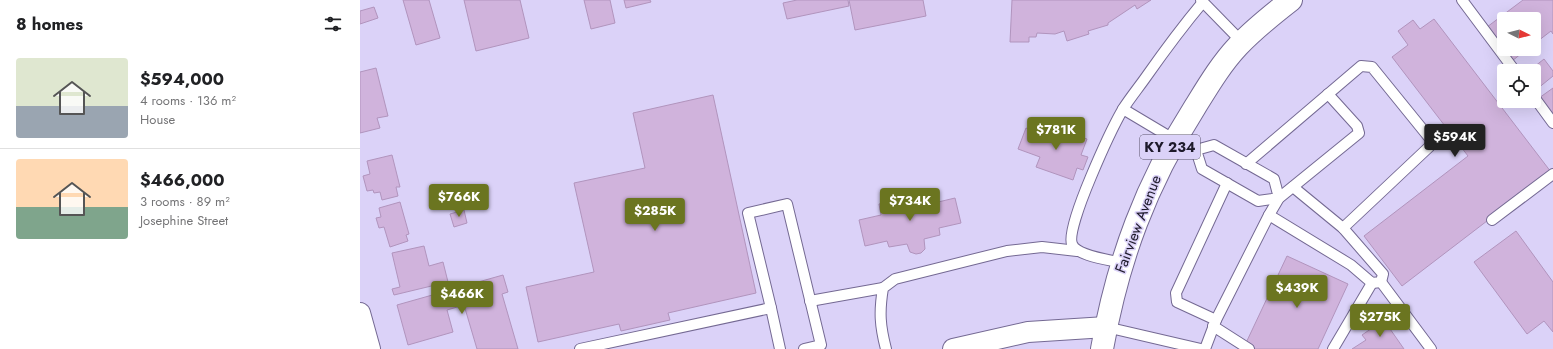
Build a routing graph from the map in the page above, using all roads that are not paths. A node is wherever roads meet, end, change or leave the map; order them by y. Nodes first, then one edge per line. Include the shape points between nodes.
1 (1291, 0) edge
2 (1462, 0) edge
3 (1202, 1) edge
4 (1242, 42) junction
5 (1509, 64) edge
6 (1328, 94) junction
7 (1541, 107) edge
8 (1123, 109) junction
9 (1553, 123) edge
10 (1175, 140) junction
11 (1196, 150) junction
12 (1246, 164) junction
13 (1553, 174) edge
14 (1227, 183) junction
15 (1293, 187) junction
16 (1279, 198) junction
17 (1268, 215) junction
18 (1492, 220) dead end
19 (1343, 228) junction
20 (1078, 251) junction
21 (1122, 263) junction
22 (1376, 283) junction
23 (883, 288) junction
24 (810, 301) junction
25 (771, 308) junction
26 (360, 313) edge
27 (1215, 323) junction
28 (1106, 327) junction
29 (597, 347) edge
30 (370, 349) edge
31 (580, 349) edge
32 (780, 349) edge
33 (804, 349) edge
34 (886, 349) edge
35 (953, 349) edge
36 (1102, 349) edge
37 (1201, 349) edge
38 (1205, 349) edge
39 (1249, 349) edge
40 (1333, 349) edge
41 (1431, 349) edge

1 - 4 main road, Fairview Avenue / KY 234
2 - 5 lane
3 - 4 lane
3 - 8 lane
4 - 10 main road, Fairview Avenue / KY 234 via 1214,78
6 - 12 lane
6 - 15 lane via 1357,126 1359,133
6 - 19 lane via 1361,66 1372,67 1432,141 1429,147
7 - 9 lane
8 - 10 lane
8 - 20 lane via 1082,197 1071,235 1072,245
10 - 11 lane
10 - 21 main road, Fairview Avenue / KY 234 via 1146,197
11 - 12 lane via 1214,145
11 - 14 lane via 1202,169
12 - 16 lane via 1274,179
13 - 18 lane
14 - 16 lane via 1258,201
14 - 27 lane via 1176,293 1177,302
15 - 16 lane
15 - 19 lane
16 - 17 lane
17 - 22 lane
17 - 27 lane
19 - 22 lane via 1383,274
20 - 21 lane
20 - 23 lane via 1042,247 1007,251 895,279
21 - 28 main road, Fairview Avenue / KY 234
22 - 40 lane
22 - 41 lane
23 - 24 lane
23 - 34 lane via 880,327
24 - 25 lane via 787,204 748,213
24 - 33 lane via 821,345
25 - 29 lane
25 - 32 lane
26 - 30 street
27 - 38 lane
27 - 39 lane
28 - 35 street via 1028,332
28 - 36 main road, Fairview Avenue / KY 234
28 - 37 lane
29 - 31 lane

